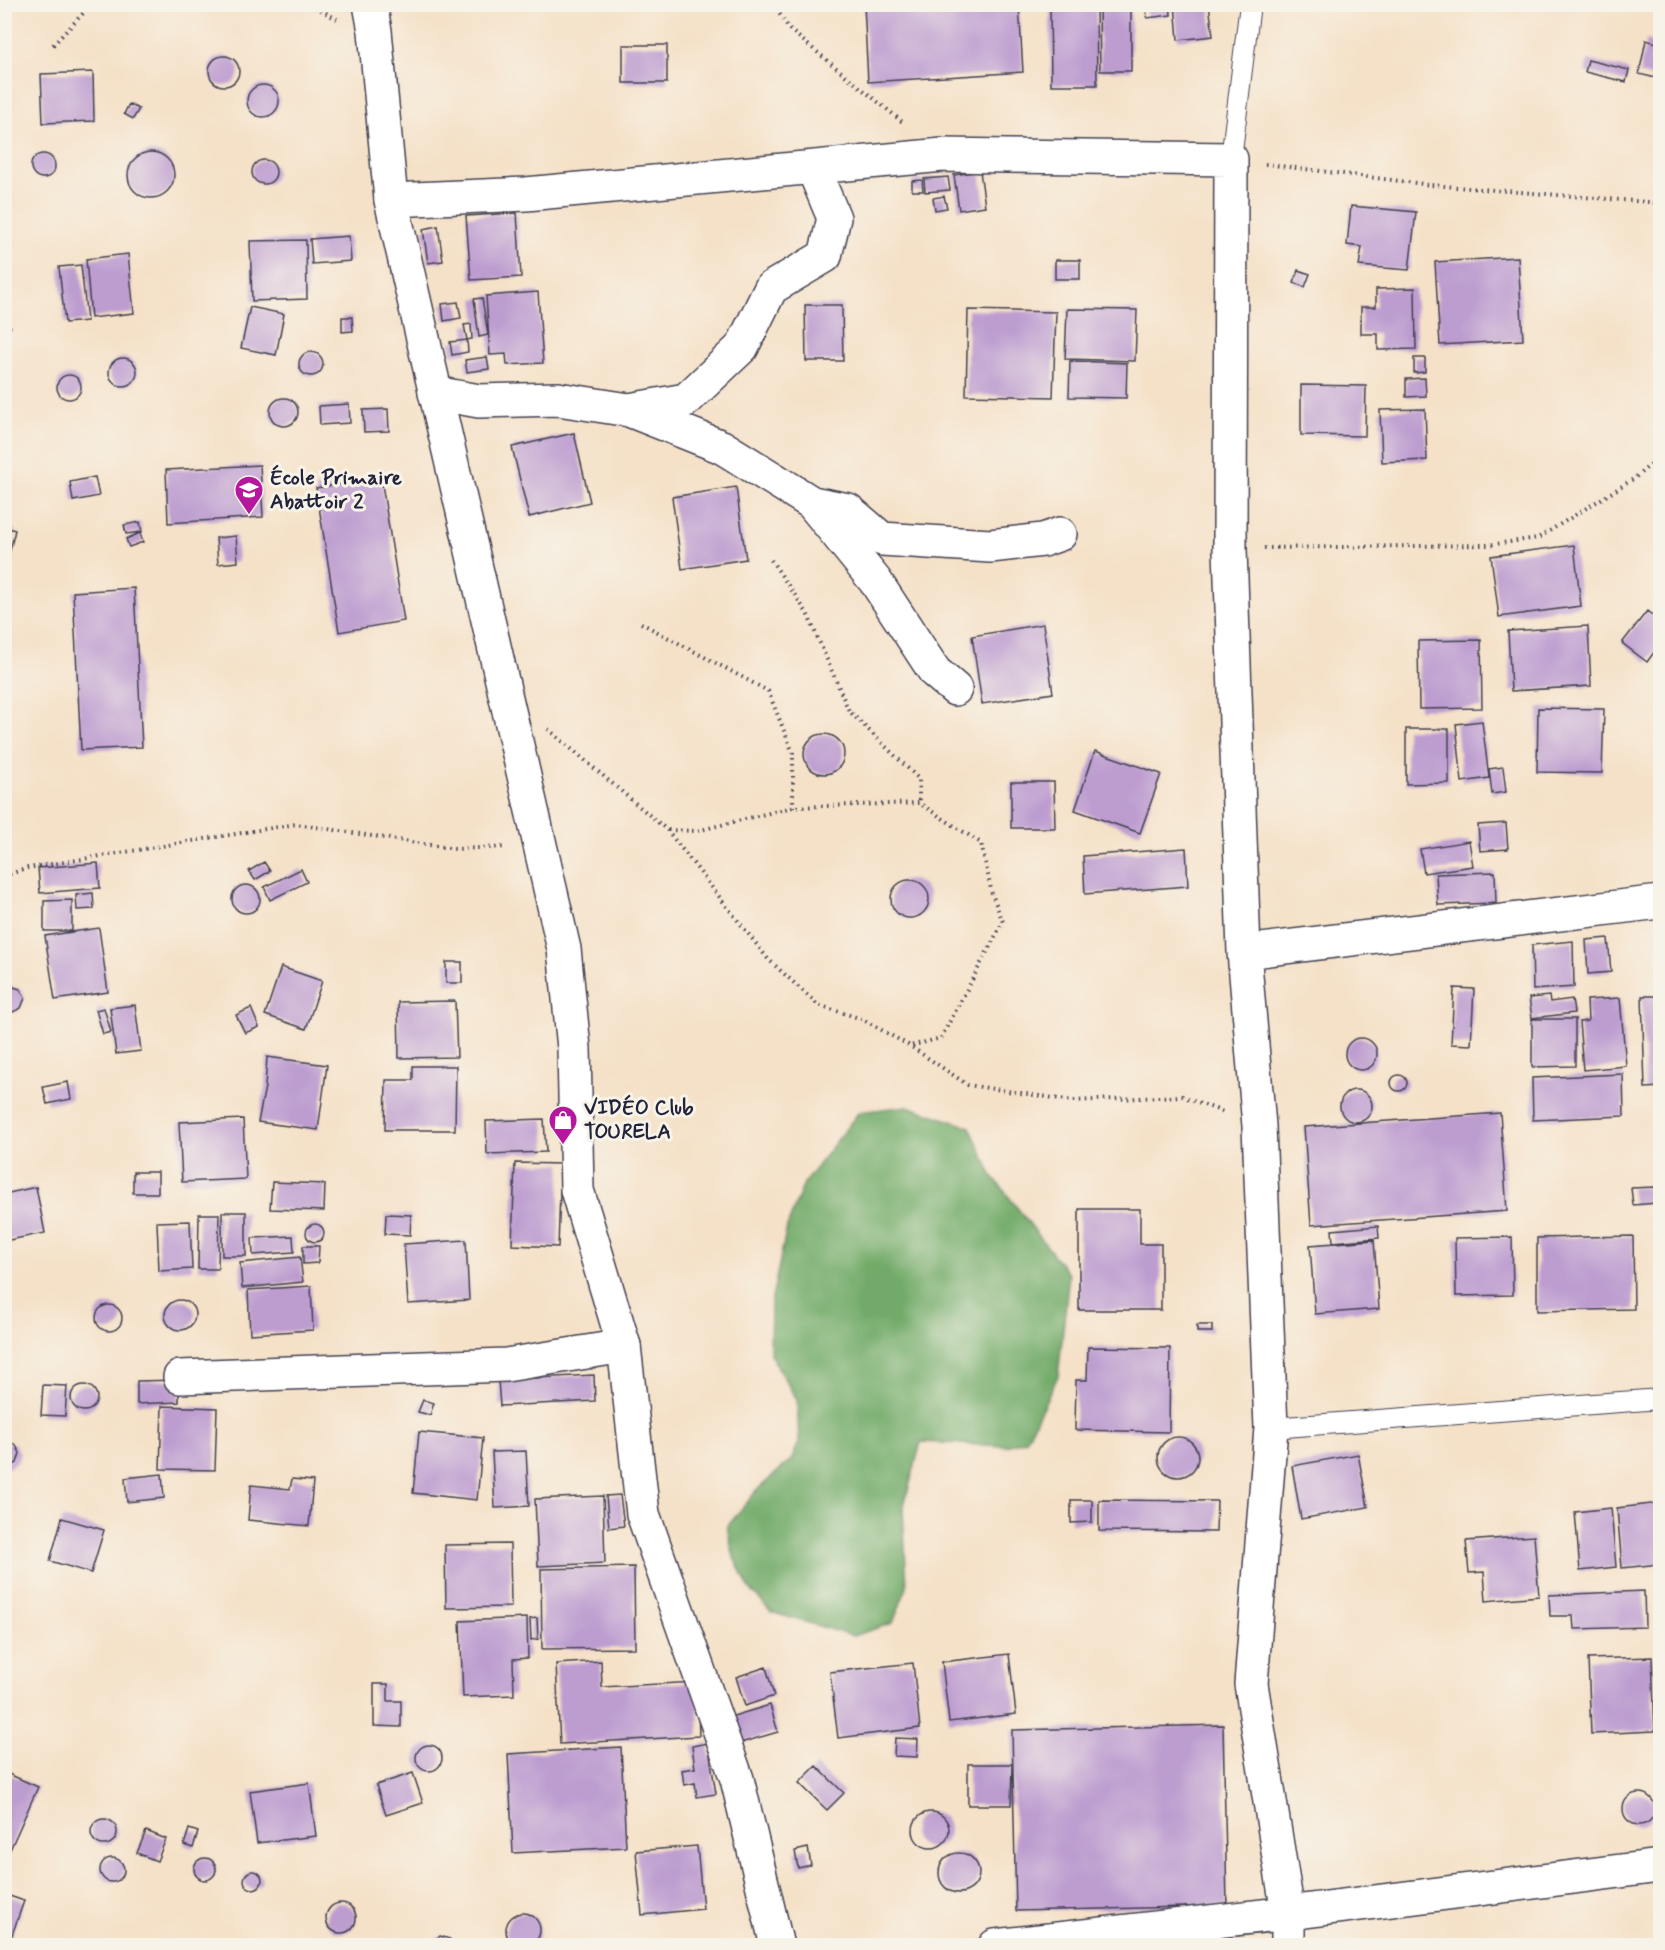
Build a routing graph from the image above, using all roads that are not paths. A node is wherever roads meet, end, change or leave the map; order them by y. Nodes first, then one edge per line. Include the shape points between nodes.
1 (370, 4) edge
2 (1250, 4) edge
3 (1231, 159) junction
4 (813, 168) junction
5 (391, 200) junction
6 (435, 393) junction
7 (629, 410) junction
8 (812, 502) junction
9 (1060, 534) dead end
10 (955, 689) dead end
11 (1660, 902) edge
12 (1244, 952) junction
13 (624, 1346) junction
14 (180, 1377) dead end
15 (1660, 1399) edge
16 (1271, 1428) junction
17 (1660, 1866) edge
18 (1288, 1913) junction
19 (777, 1946) edge
20 (996, 1946) edge
21 (1288, 1946) edge

1 - 5 street
2 - 3 lane
3 - 4 street via 943,154
3 - 12 street via 1230,549
4 - 5 street via 526,194
4 - 7 street via 834,218 825,256 771,288 742,347 686,400
5 - 6 street
6 - 7 street via 479,401 558,399
6 - 13 street via 502,690 542,846 565,960 574,1048 577,1190
7 - 8 street via 722,447
8 - 9 street via 848,510 882,538 990,546 1043,540
8 - 10 street via 876,582 935,672
11 - 12 street
12 - 16 street via 1258,1126
13 - 14 street via 506,1365
13 - 19 street via 643,1515 737,1779
15 - 16 lane
16 - 18 street via 1251,1684
17 - 18 street
18 - 20 street
18 - 21 street

